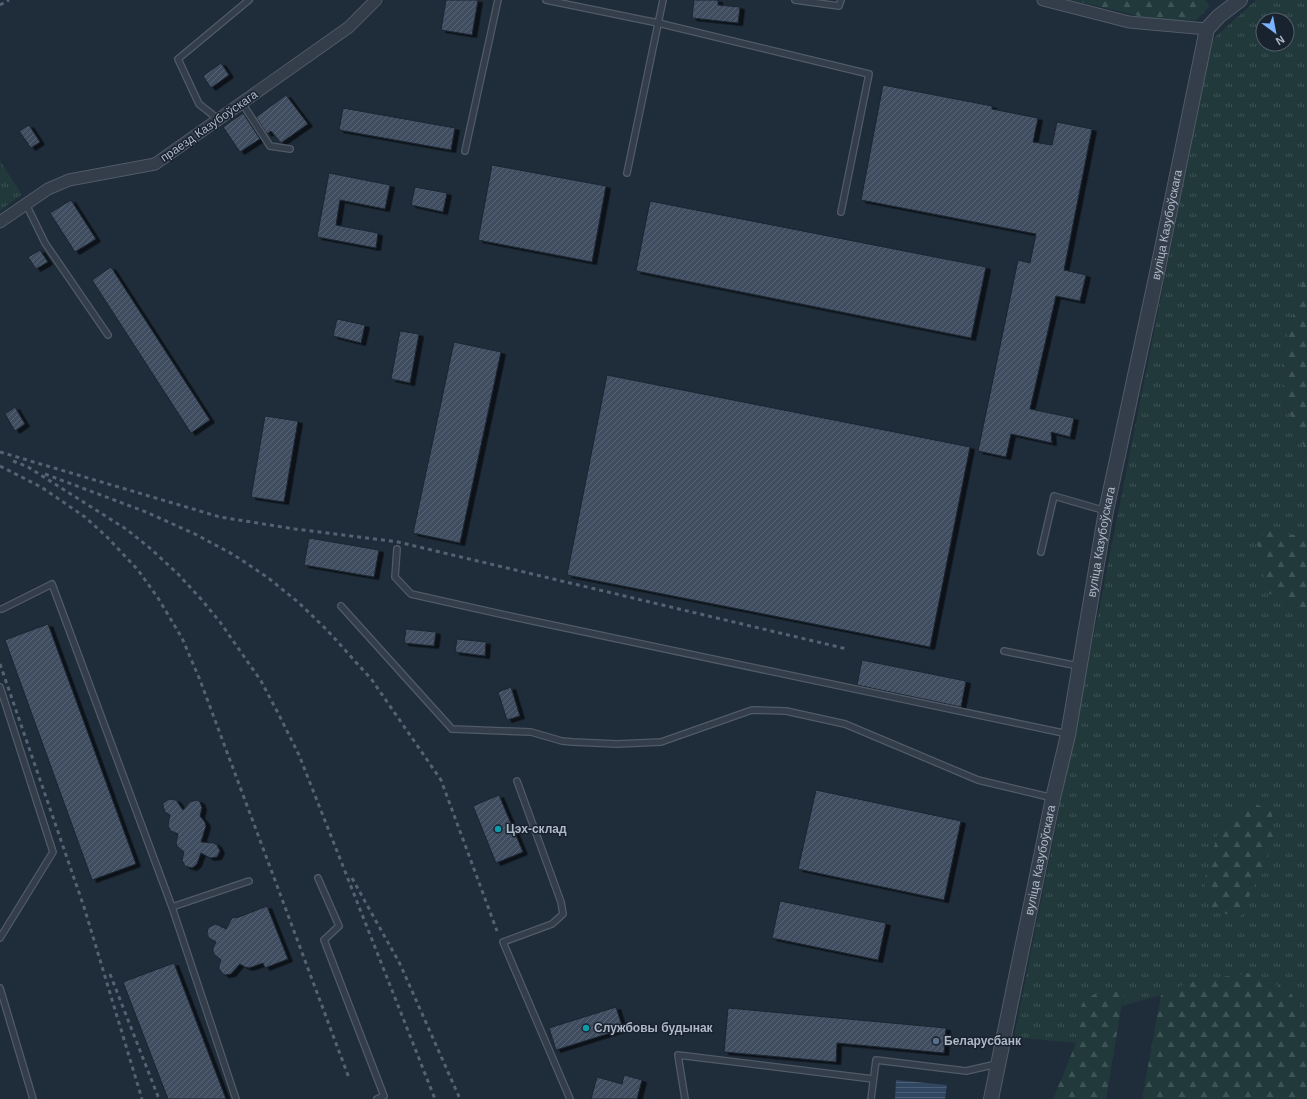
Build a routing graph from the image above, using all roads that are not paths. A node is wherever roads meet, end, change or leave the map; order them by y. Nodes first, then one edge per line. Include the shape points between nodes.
1 (249, 0) edge
2 (376, 0) edge
3 (498, 0) edge
4 (546, 0) edge
5 (663, 0) edge
6 (796, 0) edge
7 (840, 0) edge
8 (1043, 0) edge
9 (1240, 0) edge
10 (658, 23) junction
11 (1207, 29) junction
12 (242, 103) junction
13 (218, 119) junction
14 (290, 149) dead end
15 (465, 151) dead end
16 (627, 173) dead end
17 (26, 204) junction
18 (842, 212) dead end
19 (0, 222) edge
20 (108, 335) dead end
21 (1106, 511) junction
22 (397, 549) dead end
23 (1041, 552) dead end
24 (342, 606) dead end
25 (2, 609) dead end
26 (1004, 651) dead end
27 (1079, 666) junction
28 (0, 687) edge
29 (1068, 734) junction
30 (517, 781) dead end
31 (1053, 798) junction
32 (318, 878) dead end
33 (249, 881) dead end
34 (172, 907) junction
35 (0, 938) edge
36 (0, 988) edge
37 (997, 1064) junction
38 (873, 1079) junction
39 (33, 1099) edge
40 (236, 1099) edge
41 (377, 1099) edge
42 (570, 1099) edge
43 (685, 1099) edge
44 (871, 1099) edge
45 (991, 1099) edge

1 - 13 lane via 178,59 199,104
2 - 12 street, праезд Казубоўскага via 349,27
3 - 15 lane
4 - 10 lane
5 - 10 lane
6 - 7 lane via 839,6
8 - 11 street via 1129,22
9 - 11 street
10 - 16 lane
10 - 18 lane via 869,74
11 - 21 street, вуліца Казубоўскага
12 - 13 street, праезд Казубоўскага
12 - 14 lane via 270,146
13 - 17 street, праезд Казубоўскага via 155,164 69,180 48,189
17 - 19 street, праезд Казубоўскага
17 - 20 lane via 45,243
21 - 23 lane via 1054,496
21 - 27 street, вуліца Казубоўскага
22 - 29 lane via 395,576 411,594 514,618
24 - 31 lane via 452,729 530,732 573,742 661,742 752,710 786,711 845,724 978,780
25 - 34 lane via 52,584
26 - 27 lane
27 - 29 street, вуліца Казубоўскага
28 - 35 lane via 53,852
29 - 31 street, вуліца Казубоўскага
30 - 42 lane via 561,902 563,914 552,924 503,942
31 - 37 street, вуліца Казубоўскага
32 - 41 lane via 339,926 324,940 384,1096
33 - 34 lane
34 - 40 lane
36 - 39 lane
37 - 38 lane via 966,1072 876,1060
37 - 45 street, вуліца Казубоўскага
38 - 43 lane via 678,1055
38 - 44 lane

